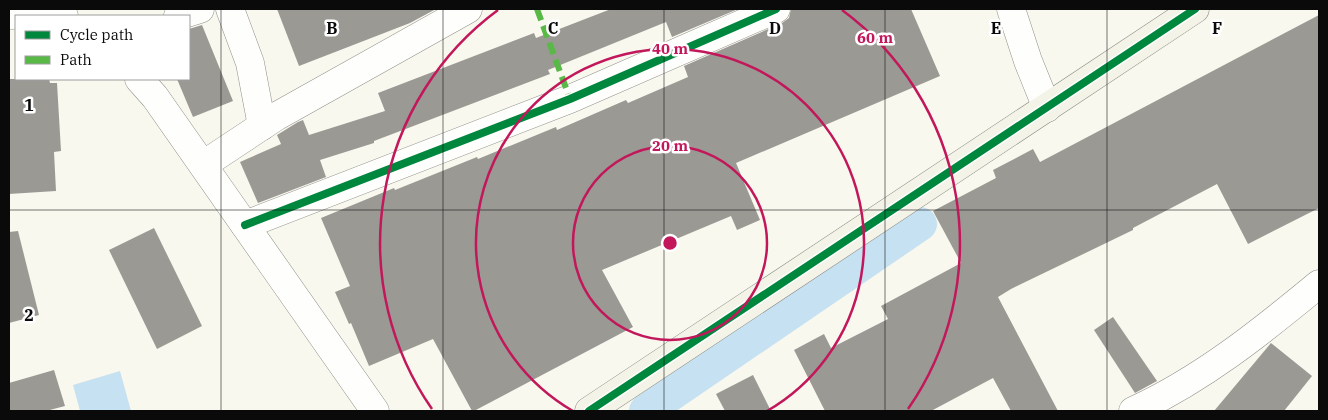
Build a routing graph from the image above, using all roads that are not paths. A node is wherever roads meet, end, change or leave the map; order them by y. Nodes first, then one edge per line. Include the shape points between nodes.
1 (200, 9) edge
2 (230, 9) edge
3 (468, 9) edge
4 (776, 9) edge
5 (1012, 9) edge
6 (1195, 9) edge
7 (9, 15) edge
8 (59, 15) edge
9 (181, 15) edge
10 (139, 80) edge
11 (1047, 108) junction
12 (262, 126) junction
13 (203, 165) junction
14 (245, 225) junction
15 (1319, 284) edge
16 (375, 411) edge
17 (589, 411) edge
18 (1133, 411) edge

1 - 9 street
2 - 12 street via 250,63
3 - 12 street
4 - 14 street via 570,99
5 - 11 street
6 - 11 street
7 - 8 street
10 - 13 street via 155,96
11 - 17 street
12 - 13 street
13 - 14 street
14 - 16 street
15 - 18 street via 1260,334 1165,397

